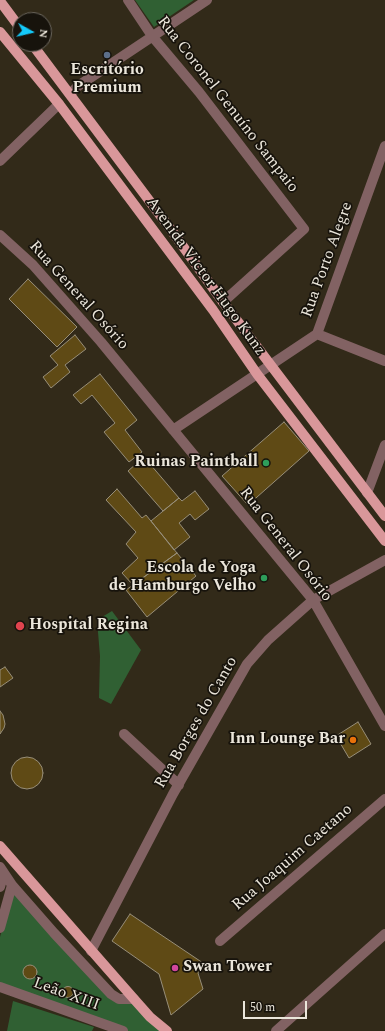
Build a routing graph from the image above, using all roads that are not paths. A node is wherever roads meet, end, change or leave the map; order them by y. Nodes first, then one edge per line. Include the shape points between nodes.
1 (128, 0) edge
2 (207, 0) edge
3 (0, 1) edge
4 (12, 17) edge
5 (0, 32) edge
6 (152, 36) junction
7 (38, 52) edge
8 (70, 94) junction
9 (59, 104) junction
10 (385, 146) edge
11 (0, 161) edge
12 (0, 235) edge
13 (223, 302) junction
14 (317, 334) junction
15 (385, 361) edge
16 (271, 365) junction
17 (258, 374) junction
18 (173, 430) junction
19 (385, 445) edge
20 (367, 492) junction
21 (385, 516) edge
22 (385, 541) edge
23 (385, 560) edge
24 (313, 600) junction
25 (385, 726) edge
26 (124, 734) dead end
27 (179, 785) junction
28 (385, 799) edge
29 (0, 846) edge
30 (2, 870) edge
31 (12, 885) junction
32 (0, 887) edge
33 (0, 928) edge
34 (385, 934) edge
35 (220, 941) dead end
36 (91, 951) junction
37 (0, 987) edge
38 (134, 999) junction
39 (99, 1027) edge
40 (123, 1031) edge
41 (167, 1031) edge
42 (276, 1031) edge

1 - 6 street, Rua Coronel Genuíno Sampaio
2 - 6 street
3 - 4 main road
5 - 9 main road, Avenida Victor Hugo Kunz
6 - 8 street
6 - 13 street, Rua Coronel Genuíno Sampaio via 200,92 304,229
7 - 8 main road, Avenida Victor Hugo Kunz
8 - 13 main road, Avenida Victor Hugo Kunz
9 - 11 street
9 - 17 main road, Avenida Victor Hugo Kunz
10 - 14 street, Rua Porto Alegre
12 - 18 street, Rua General Osório via 33,265 101,342
13 - 16 main road, Avenida Victor Hugo Kunz
14 - 15 street
14 - 16 street, Rua Porto Alegre
16 - 17 street, Rua Porto Alegre
16 - 20 main road, Avenida Victor Hugo Kunz
17 - 18 street, Rua Porto Alegre
17 - 22 main road, Avenida Victor Hugo Kunz
18 - 24 street, Rua General Osório
19 - 20 street
20 - 21 main road, Avenida Victor Hugo Kunz
23 - 24 street, Rua Borges do Canto
24 - 25 street, Rua General Osório
24 - 27 street, Rua Borges do Canto via 268,640 247,664
26 - 27 street
27 - 36 street, Rua Borges do Canto
28 - 35 street, Rua Joaquim Caetano
29 - 36 main road
30 - 31 street
30 - 32 street
31 - 33 street
31 - 38 street via 111,994 119,999
34 - 42 street
36 - 38 main road
37 - 39 street, Leão XIII
38 - 41 main road
39 - 40 street, Leão XIII

